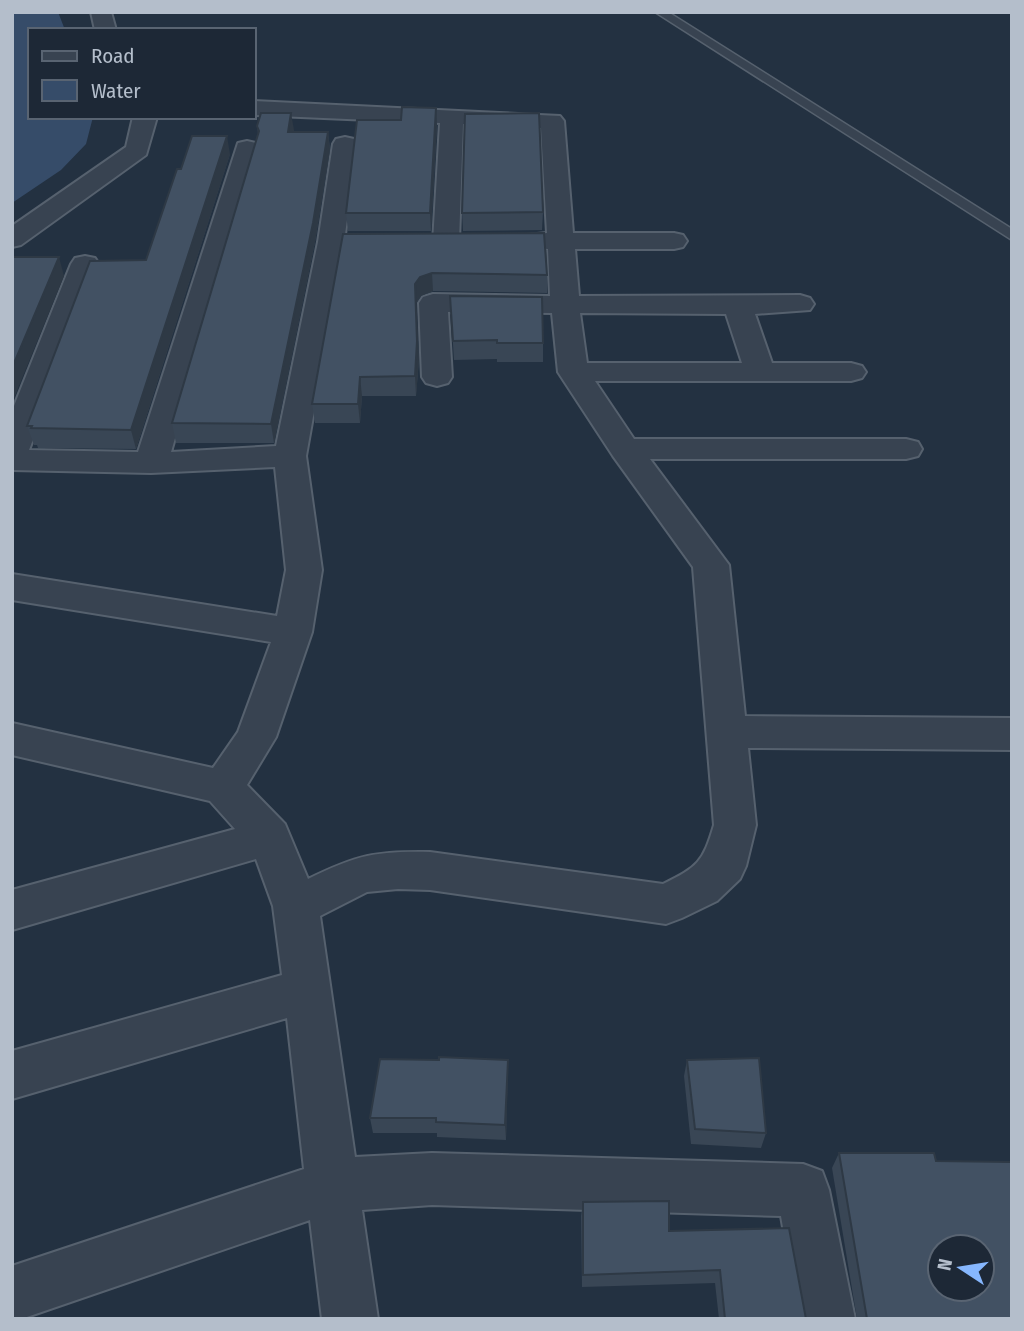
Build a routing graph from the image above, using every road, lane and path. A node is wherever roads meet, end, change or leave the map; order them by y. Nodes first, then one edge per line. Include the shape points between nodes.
1 (660, 12) edge
2 (256, 108) edge
3 (452, 117) junction
4 (145, 119) edge
5 (345, 144) dead end
6 (247, 148) dead end
7 (1012, 236) edge
8 (12, 239) edge
9 (562, 240) junction
10 (510, 241) edge
11 (674, 241) dead end
12 (446, 242) edge
13 (84, 264) dead end
14 (565, 304) junction
15 (800, 304) dead end
16 (738, 306) junction
17 (573, 372) junction
18 (851, 372) dead end
19 (760, 373) junction
20 (437, 377) dead end
21 (625, 449) junction
22 (906, 449) dead end
23 (12, 452) edge
24 (290, 456) junction
25 (12, 460) edge
26 (151, 463) junction
27 (12, 587) edge
28 (293, 632) junction
29 (728, 732) junction
30 (1012, 734) edge
31 (12, 739) edge
32 (223, 786) junction
33 (270, 837) junction
34 (296, 906) junction
35 (12, 910) edge
36 (307, 990) junction
37 (12, 1075) edge
38 (334, 1185) junction
39 (13, 1302) edge
40 (350, 1319) edge
41 (827, 1319) edge

1 - 7 lane
2 - 3 street
3 - 9 street via 552,121
3 - 12 street
4 - 8 street via 137,150
5 - 24 street via 344,242
6 - 26 street
9 - 10 street
9 - 11 street
9 - 14 street
13 - 23 street
14 - 16 street
14 - 17 street
14 - 20 street via 433,303
15 - 16 street
16 - 19 street
17 - 19 street
17 - 21 street
18 - 19 street
21 - 22 street
21 - 29 street via 710,565
24 - 26 street
24 - 28 street via 304,570
25 - 26 street
27 - 28 street
28 - 32 street via 256,737
29 - 30 street
29 - 34 street via 735,825 724,866 701,887 666,904 398,870 360,874
31 - 32 street
32 - 33 street
33 - 34 street
33 - 35 street
34 - 36 street
36 - 37 street
36 - 38 street
38 - 39 street
38 - 40 street
38 - 41 street via 432,1179 803,1190

